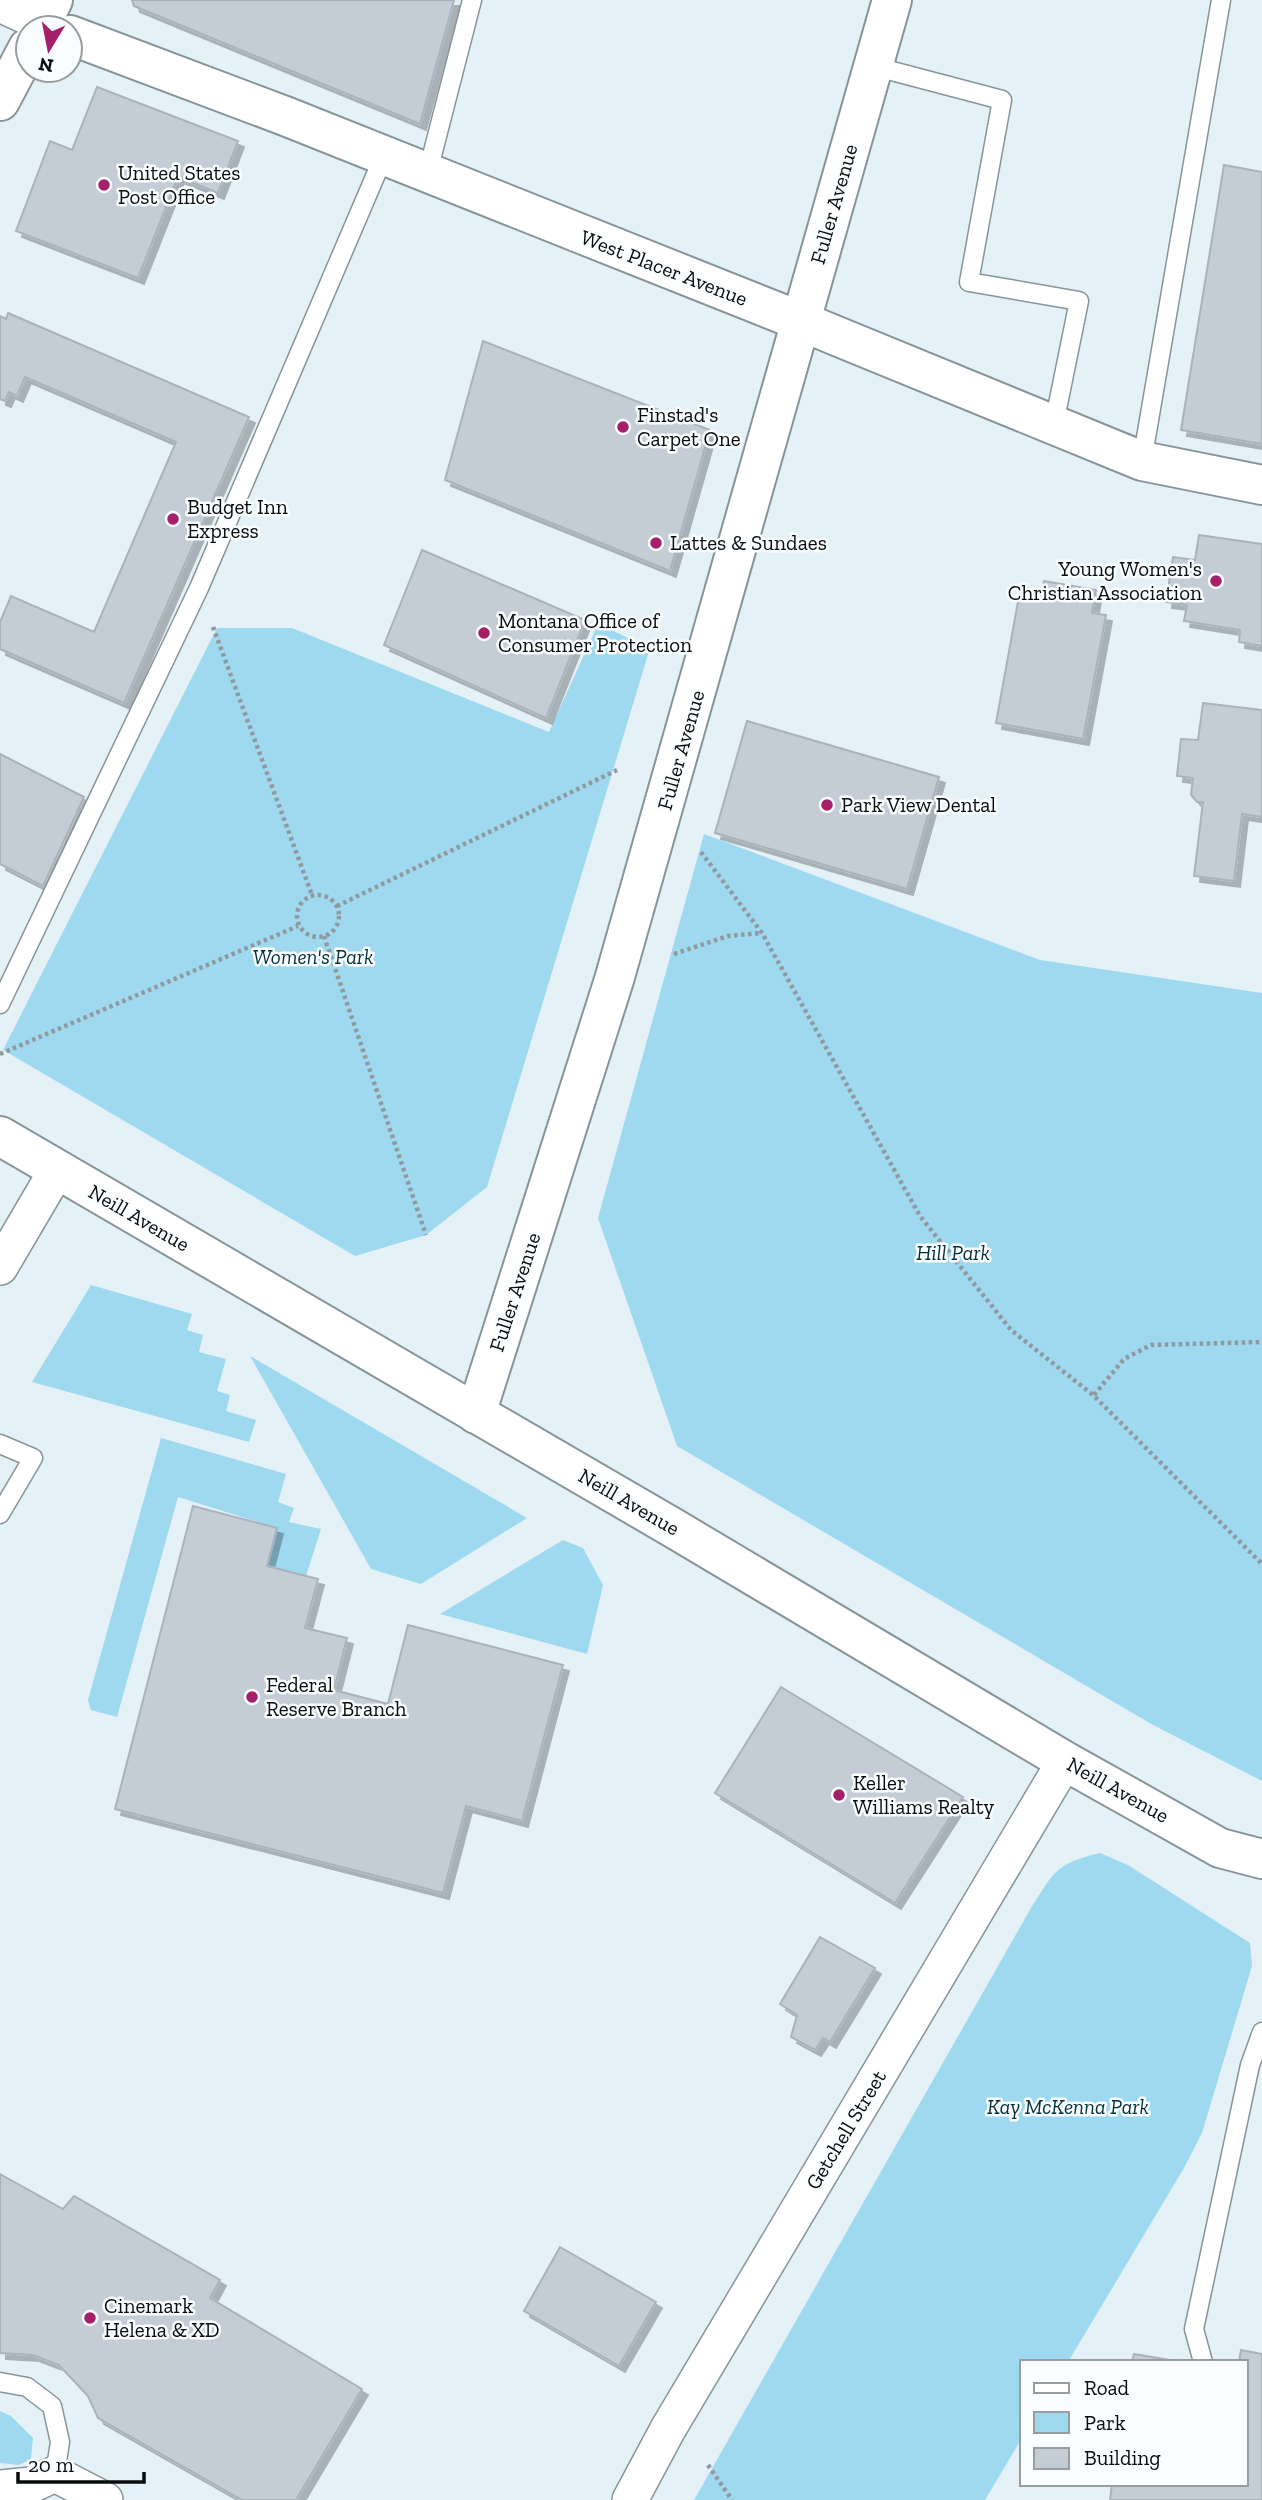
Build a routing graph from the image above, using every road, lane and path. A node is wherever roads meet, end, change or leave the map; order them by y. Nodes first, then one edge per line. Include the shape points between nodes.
1 (472, 0) edge
2 (892, 0) edge
3 (1221, 0) edge
4 (0, 4) edge
5 (20, 14) edge
6 (84, 41) edge
7 (873, 66) junction
8 (14, 79) edge
9 (0, 101) edge
10 (383, 158) junction
11 (427, 175) junction
12 (800, 321) junction
13 (1054, 424) junction
14 (1142, 461) junction
15 (1262, 485) edge
16 (199, 588) junction
17 (617, 771) dead end
18 (701, 852) dead end
19 (312, 895) junction
20 (337, 906) junction
21 (298, 926) junction
22 (762, 933) junction
23 (324, 936) junction
24 (674, 954) dead end
25 (0, 1004) edge
26 (0, 1054) edge
27 (0, 1136) edge
28 (57, 1170) junction
29 (426, 1235) dead end
30 (0, 1267) edge
31 (1262, 1342) edge
32 (1093, 1395) junction
33 (476, 1414) junction
34 (0, 1444) edge
35 (0, 1514) edge
36 (1262, 1564) edge
37 (1065, 1761) junction
38 (1220, 1847) junction
39 (1262, 1859) edge
40 (1262, 1885) edge
41 (1262, 2032) edge
42 (1202, 2360) edge
43 (0, 2382) edge
44 (708, 2465) dead end
45 (55, 2474) junction
46 (0, 2488) edge
47 (105, 2500) edge
48 (630, 2500) edge
49 (732, 2500) edge

1 - 11 lane
2 - 7 street, Fuller Avenue
3 - 14 lane
4 - 5 street
6 - 10 street, West Placer Avenue
7 - 12 street, Fuller Avenue
7 - 13 lane via 1002,100 969,282 1079,301
8 - 9 street
10 - 11 street, West Placer Avenue
10 - 16 lane
11 - 12 street, West Placer Avenue
12 - 13 street, West Placer Avenue
12 - 33 street, Fuller Avenue via 614,980
13 - 14 street, West Placer Avenue
14 - 15 street, West Placer Avenue
16 - 19 path
16 - 25 lane
17 - 20 path
18 - 22 path
19 - 20 path via 327,897
19 - 21 path via 299,905
20 - 23 path via 338,925
21 - 23 path via 311,936
21 - 26 path
22 - 24 path via 727,936
22 - 32 path via 920,1216 1011,1330
23 - 29 path
27 - 28 street, Neill Avenue
28 - 30 street
28 - 33 street, Neill Avenue
31 - 32 path via 1151,1345 1124,1359
32 - 36 path
33 - 37 street, Neill Avenue
34 - 35 lane via 33,1458
37 - 38 street, Neill Avenue
37 - 48 street, Getchell Street via 668,2428
38 - 39 street, Neill Avenue
38 - 40 street
41 - 42 lane via 1233,2139 1194,2329
43 - 45 lane via 27,2387 51,2406 60,2442
44 - 49 path
45 - 46 street via 31,2485
45 - 47 street

